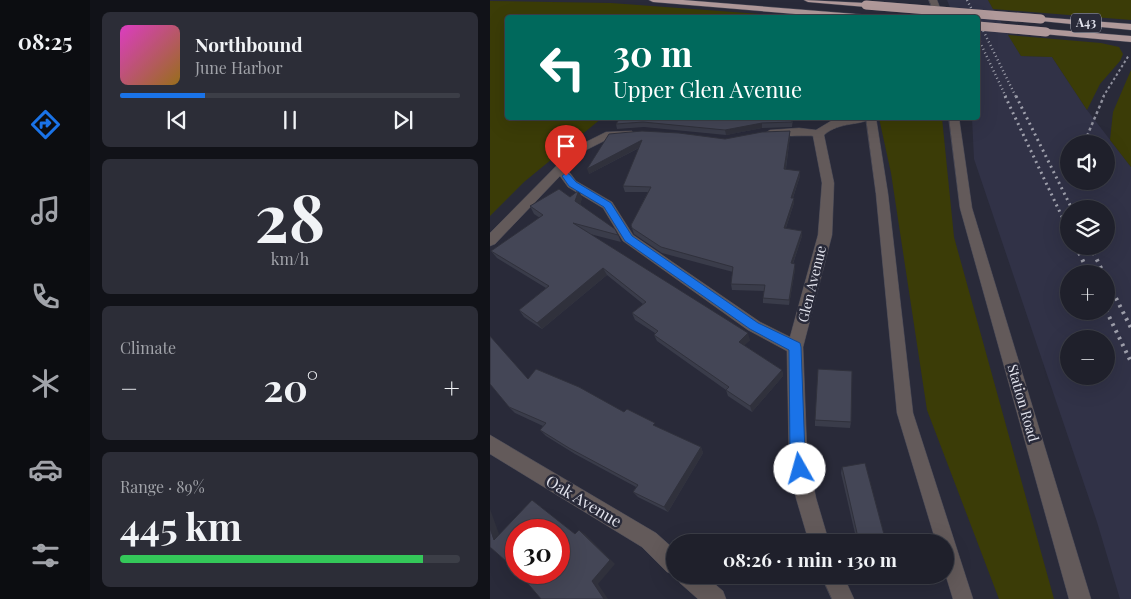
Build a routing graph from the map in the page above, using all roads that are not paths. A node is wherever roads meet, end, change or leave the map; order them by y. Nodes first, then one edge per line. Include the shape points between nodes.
1 (654, 0) edge
2 (808, 0) edge
3 (933, 0) edge
4 (850, 15) edge
5 (939, 15) edge
6 (980, 26) edge
7 (1131, 27) edge
8 (1131, 39) edge
9 (832, 120) edge
10 (870, 120) edge
11 (954, 120) edge
12 (635, 132) edge
13 (762, 133) edge
14 (818, 134) junction
15 (560, 168) junction
16 (490, 240) edge
17 (795, 347) junction
18 (490, 444) edge
19 (817, 534) edge
20 (666, 556) edge
21 (698, 584) edge
22 (836, 584) edge
23 (715, 599) edge
24 (843, 599) edge
25 (963, 599) edge
26 (1080, 599) edge

1 - 4 highway
2 - 7 highway, A43, bridge
3 - 5 street
6 - 8 highway, A43, bridge
9 - 14 street
10 - 25 lane via 882,194 905,413
11 - 26 street, Station Road via 966,208
12 - 15 street via 610,134 578,150
13 - 14 street via 798,131
14 - 17 street, Glen Avenue via 828,183 825,235
15 - 16 street
15 - 17 street via 572,184 608,205 628,238 754,326
17 - 19 street, Glen Avenue via 798,454
18 - 20 street, Oak Avenue via 649,540
21 - 23 street
22 - 24 street

